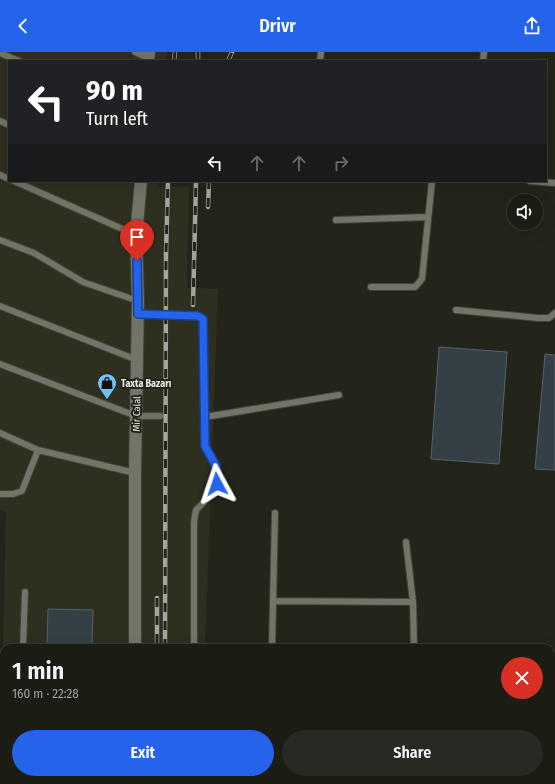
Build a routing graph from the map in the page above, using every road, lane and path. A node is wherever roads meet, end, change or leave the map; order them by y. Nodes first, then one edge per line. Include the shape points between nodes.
1 (0, 52) edge
2 (135, 52) edge
3 (148, 57) edge
4 (17, 60) edge
5 (16, 182) edge
6 (141, 182) edge
7 (432, 182) edge
8 (542, 182) edge
9 (555, 183) edge
10 (428, 217) junction
11 (336, 220) dead end
12 (136, 235) junction
13 (0, 240) edge
14 (371, 287) dead end
15 (138, 301) junction
16 (0, 306) edge
17 (456, 310) dead end
18 (555, 313) edge
19 (138, 314) junction
20 (137, 360) junction
21 (0, 364) edge
22 (339, 395) dead end
23 (136, 416) junction
24 (160, 416) dead end
25 (205, 417) junction
26 (0, 433) edge
27 (38, 450) junction
28 (135, 473) junction
29 (0, 494) edge
30 (275, 513) dead end
31 (406, 542) dead end
32 (25, 592) dead end
33 (273, 601) junction
34 (413, 602) junction
35 (23, 644) edge
36 (135, 644) edge
37 (194, 644) edge
38 (272, 644) edge
39 (414, 644) edge

1 - 4 lane
2 - 3 lane
5 - 12 lane
6 - 12 street, Mir Cəlal
7 - 10 lane
8 - 9 lane
10 - 11 lane
10 - 14 lane via 422,279 415,287
12 - 15 street, Mir Cəlal
13 - 15 lane via 34,253 83,282
15 - 19 street, Mir Cəlal
16 - 20 lane
17 - 18 lane via 538,318 549,318
19 - 20 street, Mir Cəlal
19 - 25 lane via 198,316 203,319
20 - 23 street, Mir Cəlal
21 - 23 lane
22 - 25 lane
23 - 24 lane
23 - 28 street, Mir Cəlal
25 - 37 lane via 205,446 218,475 214,492 196,510 194,522
26 - 27 lane
27 - 28 lane
27 - 29 lane via 22,491
28 - 36 street, Mir Cəlal
30 - 33 lane
31 - 34 lane
32 - 35 lane
33 - 34 lane
33 - 38 lane
34 - 39 lane

